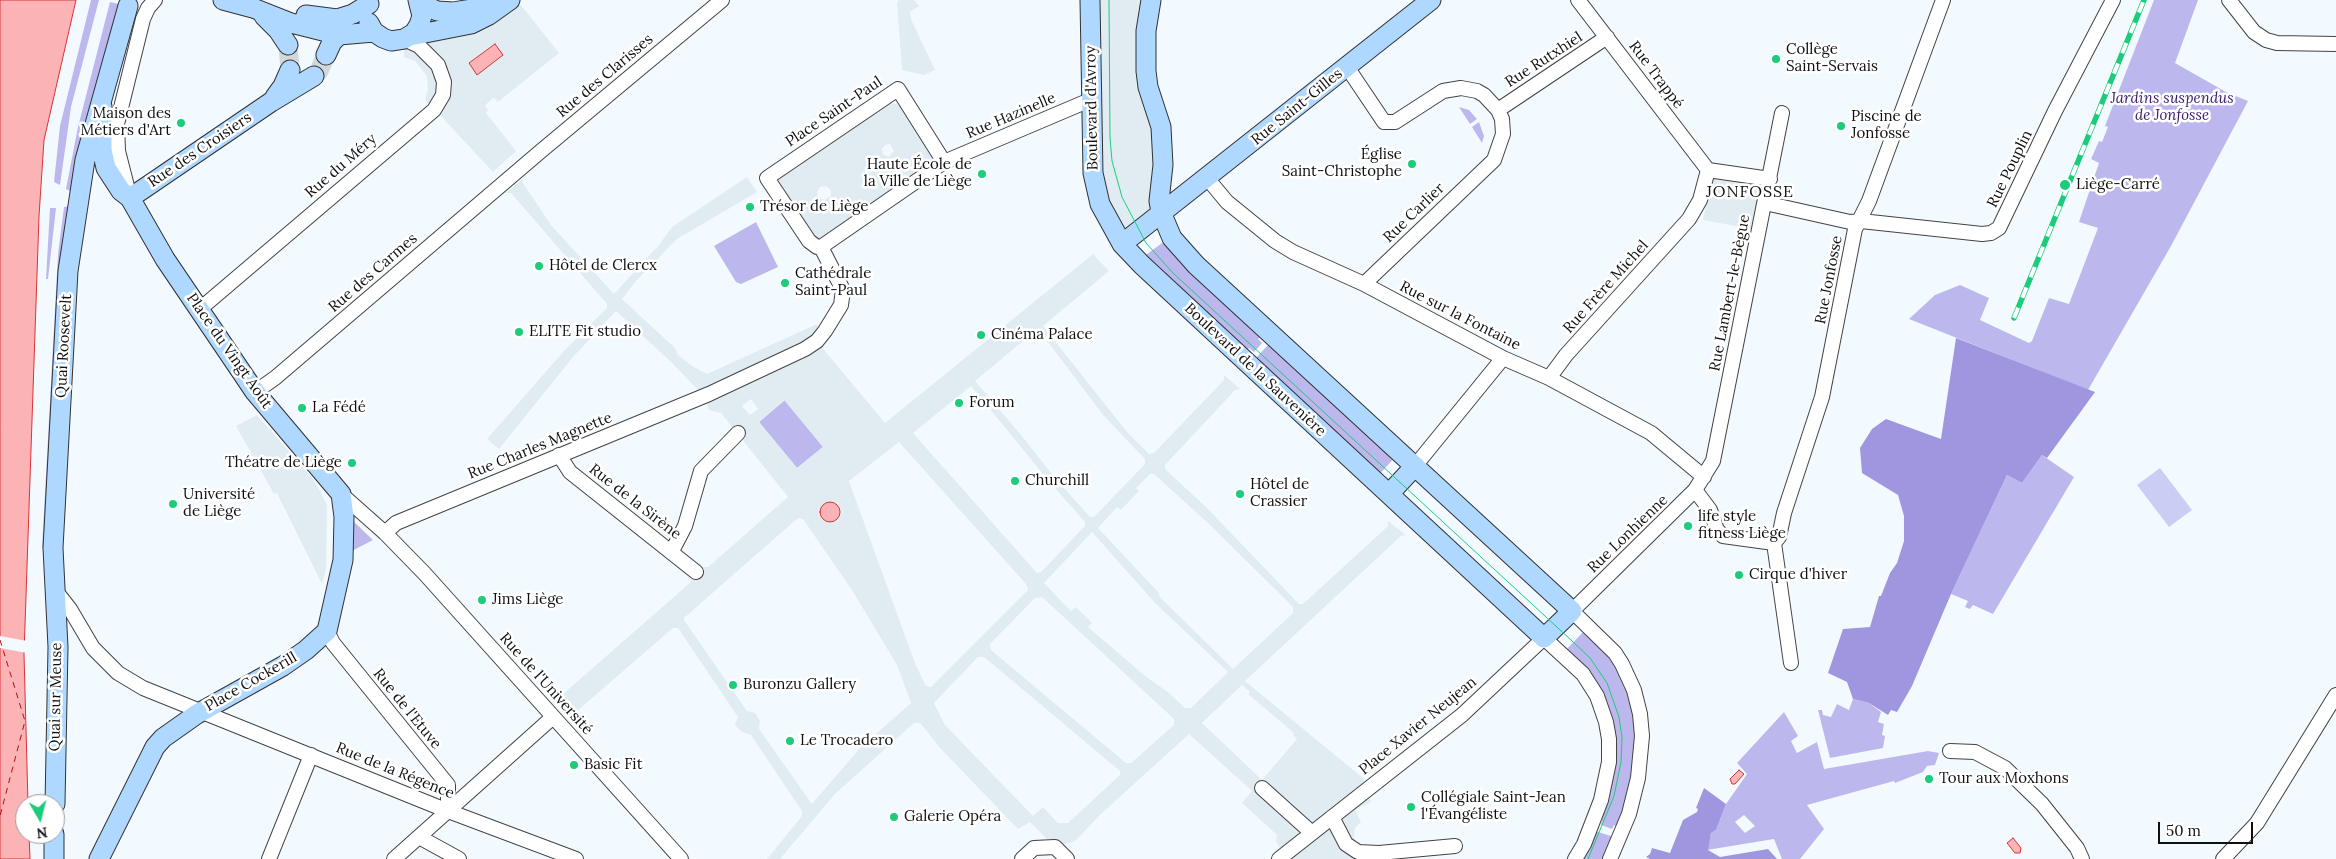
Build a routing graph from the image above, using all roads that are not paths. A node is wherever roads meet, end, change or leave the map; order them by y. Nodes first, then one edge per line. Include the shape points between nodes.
1 (156, 0) edge
2 (223, 0) edge
3 (510, 0) edge
4 (722, 0) edge
5 (1090, 0) edge
6 (1151, 0) edge
7 (1431, 0) edge
8 (1578, 0) edge
9 (1943, 0) edge
10 (2113, 0) edge
11 (2229, 0) edge
12 (370, 2) edge
13 (419, 2) edge
14 (487, 2) edge
15 (128, 6) dead end
16 (253, 8) junction
17 (374, 32) junction
18 (339, 35) junction
19 (409, 36) junction
20 (1608, 37) junction
21 (2336, 44) edge
22 (288, 45) tunnel mouth
23 (326, 55) tunnel mouth
24 (1347, 66) junction
25 (290, 70) tunnel mouth
26 (314, 76) tunnel mouth
27 (1090, 100) junction
28 (271, 102) junction
29 (102, 106) junction
30 (1498, 110) junction
31 (1782, 113) dead end
32 (944, 162) junction
33 (1708, 170) junction
34 (510, 177) joint
35 (1207, 178) junction
36 (1770, 180) junction
37 (130, 198) junction
38 (1765, 203) junction
39 (1161, 212) junction
40 (1861, 220) junction
41 (1122, 244) junction
42 (821, 247) junction
43 (1364, 284) junction
44 (200, 309) junction
45 (1503, 358) junction
46 (1549, 378) junction
47 (255, 392) junction
48 (738, 433) dead end
49 (559, 455) junction
50 (1414, 466) junction
51 (1704, 477) junction
52 (1695, 490) junction
53 (341, 494) junction
54 (1389, 494) junction
55 (385, 533) junction
56 (1774, 543) junction
57 (672, 551) junction
58 (696, 572) dead end
59 (55, 590) junction
60 (1572, 611) junction
61 (327, 632) junction
62 (1544, 638) junction
63 (1791, 663) dead end
64 (2336, 695) edge
65 (202, 712) junction
66 (553, 717) junction
67 (1950, 751) dead end
68 (311, 755) junction
69 (1262, 788) dead end
70 (55, 794) edge
71 (448, 811) junction
72 (1332, 817) junction
73 (1312, 832) junction
74 (419, 837) junction
75 (54, 844) edge
76 (1455, 846) dead end
77 (548, 854) edge
78 (54, 859) edge
79 (99, 859) edge
80 (270, 859) edge
81 (394, 859) edge
82 (459, 859) edge
83 (576, 859) edge
84 (681, 859) edge
85 (1022, 859) edge
86 (1067, 859) edge
87 (1279, 859) edge
88 (1575, 859) edge
89 (1610, 859) edge
90 (2082, 859) edge
91 (2222, 859) edge

1 - 37 street via 144,19 117,124 118,151
2 - 16 street
3 - 19 street via 471,24
4 - 34 street, Rue des Clarisses
5 - 27 street, Boulevard d'Avroy
6 - 39 street via 1146,31 1146,71 1160,127 1163,165
7 - 24 street, Rue Saint-Gilles
8 - 20 street, Rue Trappé
9 - 40 street, Rue Jonfosse
10 - 40 street, Rue Pouplin via 1999,228 1982,234
11 - 21 street via 2254,32 2266,40
12 - 16 street via 338,19
12 - 17 street via 367,18
13 - 14 street via 437,11 453,12
13 - 19 street via 422,16
15 - 29 street
16 - 18 street via 280,20
16 - 22 street via 272,24
17 - 18 street
17 - 19 street via 391,41
18 - 23 street
19 - 44 street, Rue du Méry via 438,65 444,82 443,95 434,110
20 - 30 street, Rue Rutxhiel
20 - 33 street, Rue Trappé
24 - 30 street via 1384,122 1395,122 1443,91 1452,89 1477,91
24 - 35 street, Rue Saint-Gilles
25 - 28 street, Rue des Croisiers
26 - 28 street, Rue des Croisiers
27 - 32 street, Rue Hazinelle
27 - 41 street, Boulevard d'Avroy via 1093,173 1100,204
28 - 37 street, Rue des Croisiers
29 - 37 street, Place du Vingt Août via 103,160 121,191
29 - 59 street, Quai Roosevelt via 81,178 68,271 53,548
30 - 43 street, Rue Carlier via 1503,134 1497,153 1488,166
31 - 36 street, Rue Lambert-le-Bègue
32 - 42 street
32 - 42 street, Place Saint-Paul via 898,89 767,178 809,241
33 - 36 street
33 - 46 street, Rue Frère Michel via 1700,200 1689,219
34 - 47 street, Rue des Carmes
35 - 39 street, Rue Saint-Gilles
35 - 43 street, Rue sur la Fontaine via 1227,202 1263,233 1294,252
36 - 38 street, Rue Lambert-le-Bègue
37 - 44 street, Place du Vingt Août via 165,259
38 - 40 street, Rue Pouplin via 1850,222
38 - 51 street, Rue Lambert-le-Bègue via 1713,461
39 - 41 street
39 - 50 street via 1172,238 1188,256
40 - 56 street, Rue Jonfosse via 1855,229 1822,397 1779,537
41 - 54 street, Boulevard de la Sauvenière
42 - 49 street, Rue Charles Magnette via 843,290 841,306 817,341 710,394
43 - 45 street, Rue sur la Fontaine
44 - 47 street, Place du Vingt Août
45 - 46 street, Rue sur la Fontaine
45 - 50 street
46 - 51 street, Rue sur la Fontaine via 1651,432
47 - 53 street, Place du Vingt Août
48 - 57 street via 701,471 685,526
49 - 55 street, Rue Charles Magnette via 396,523
49 - 57 street, Rue de la Sirène via 570,472
50 - 54 street
50 - 60 street
51 - 52 street, Rue Lonhienne
52 - 56 street via 1710,510 1716,530 1723,536
52 - 60 street, Rue Lonhienne
53 - 55 street, Place du Vingt Août
53 - 61 street via 343,560
54 - 62 street, Boulevard de la Sauvenière
55 - 66 street, Rue de l'Université
56 - 63 street
57 - 58 street, Rue de la Sirène
59 - 65 street, Place Cockerill via 93,648 118,673 143,688
59 - 70 street, Quai sur Meuse via 58,647
60 - 62 street
60 - 89 street via 1622,664 1640,714 1642,736 1638,778 1629,814
61 - 65 street, Place Cockerill via 283,666
61 - 71 street, Rue de l'Etuve via 448,785
62 - 72 street, Place Xavier Neujean via 1462,715
62 - 88 street, Boulevard de la Sauvenière via 1583,674 1597,696 1609,739 1609,762 1601,800
64 - 91 street via 2257,823
65 - 68 street, Rue de la Régence
65 - 79 street via 168,734 155,747
66 - 71 street
66 - 84 street, Rue de l'Université
67 - 90 street via 1975,752 2005,768 2042,804
68 - 71 street, Rue de la Régence
68 - 80 street
69 - 73 street
71 - 74 street
71 - 77 street, Rue de la Régence
72 - 73 street, Place Xavier Neujean
72 - 76 street via 1346,844 1358,852
73 - 87 street, Place Xavier Neujean
74 - 81 street
74 - 82 street
75 - 78 street
77 - 83 street, Rue de la Régence
85 - 86 street via 1034,848 1055,847

